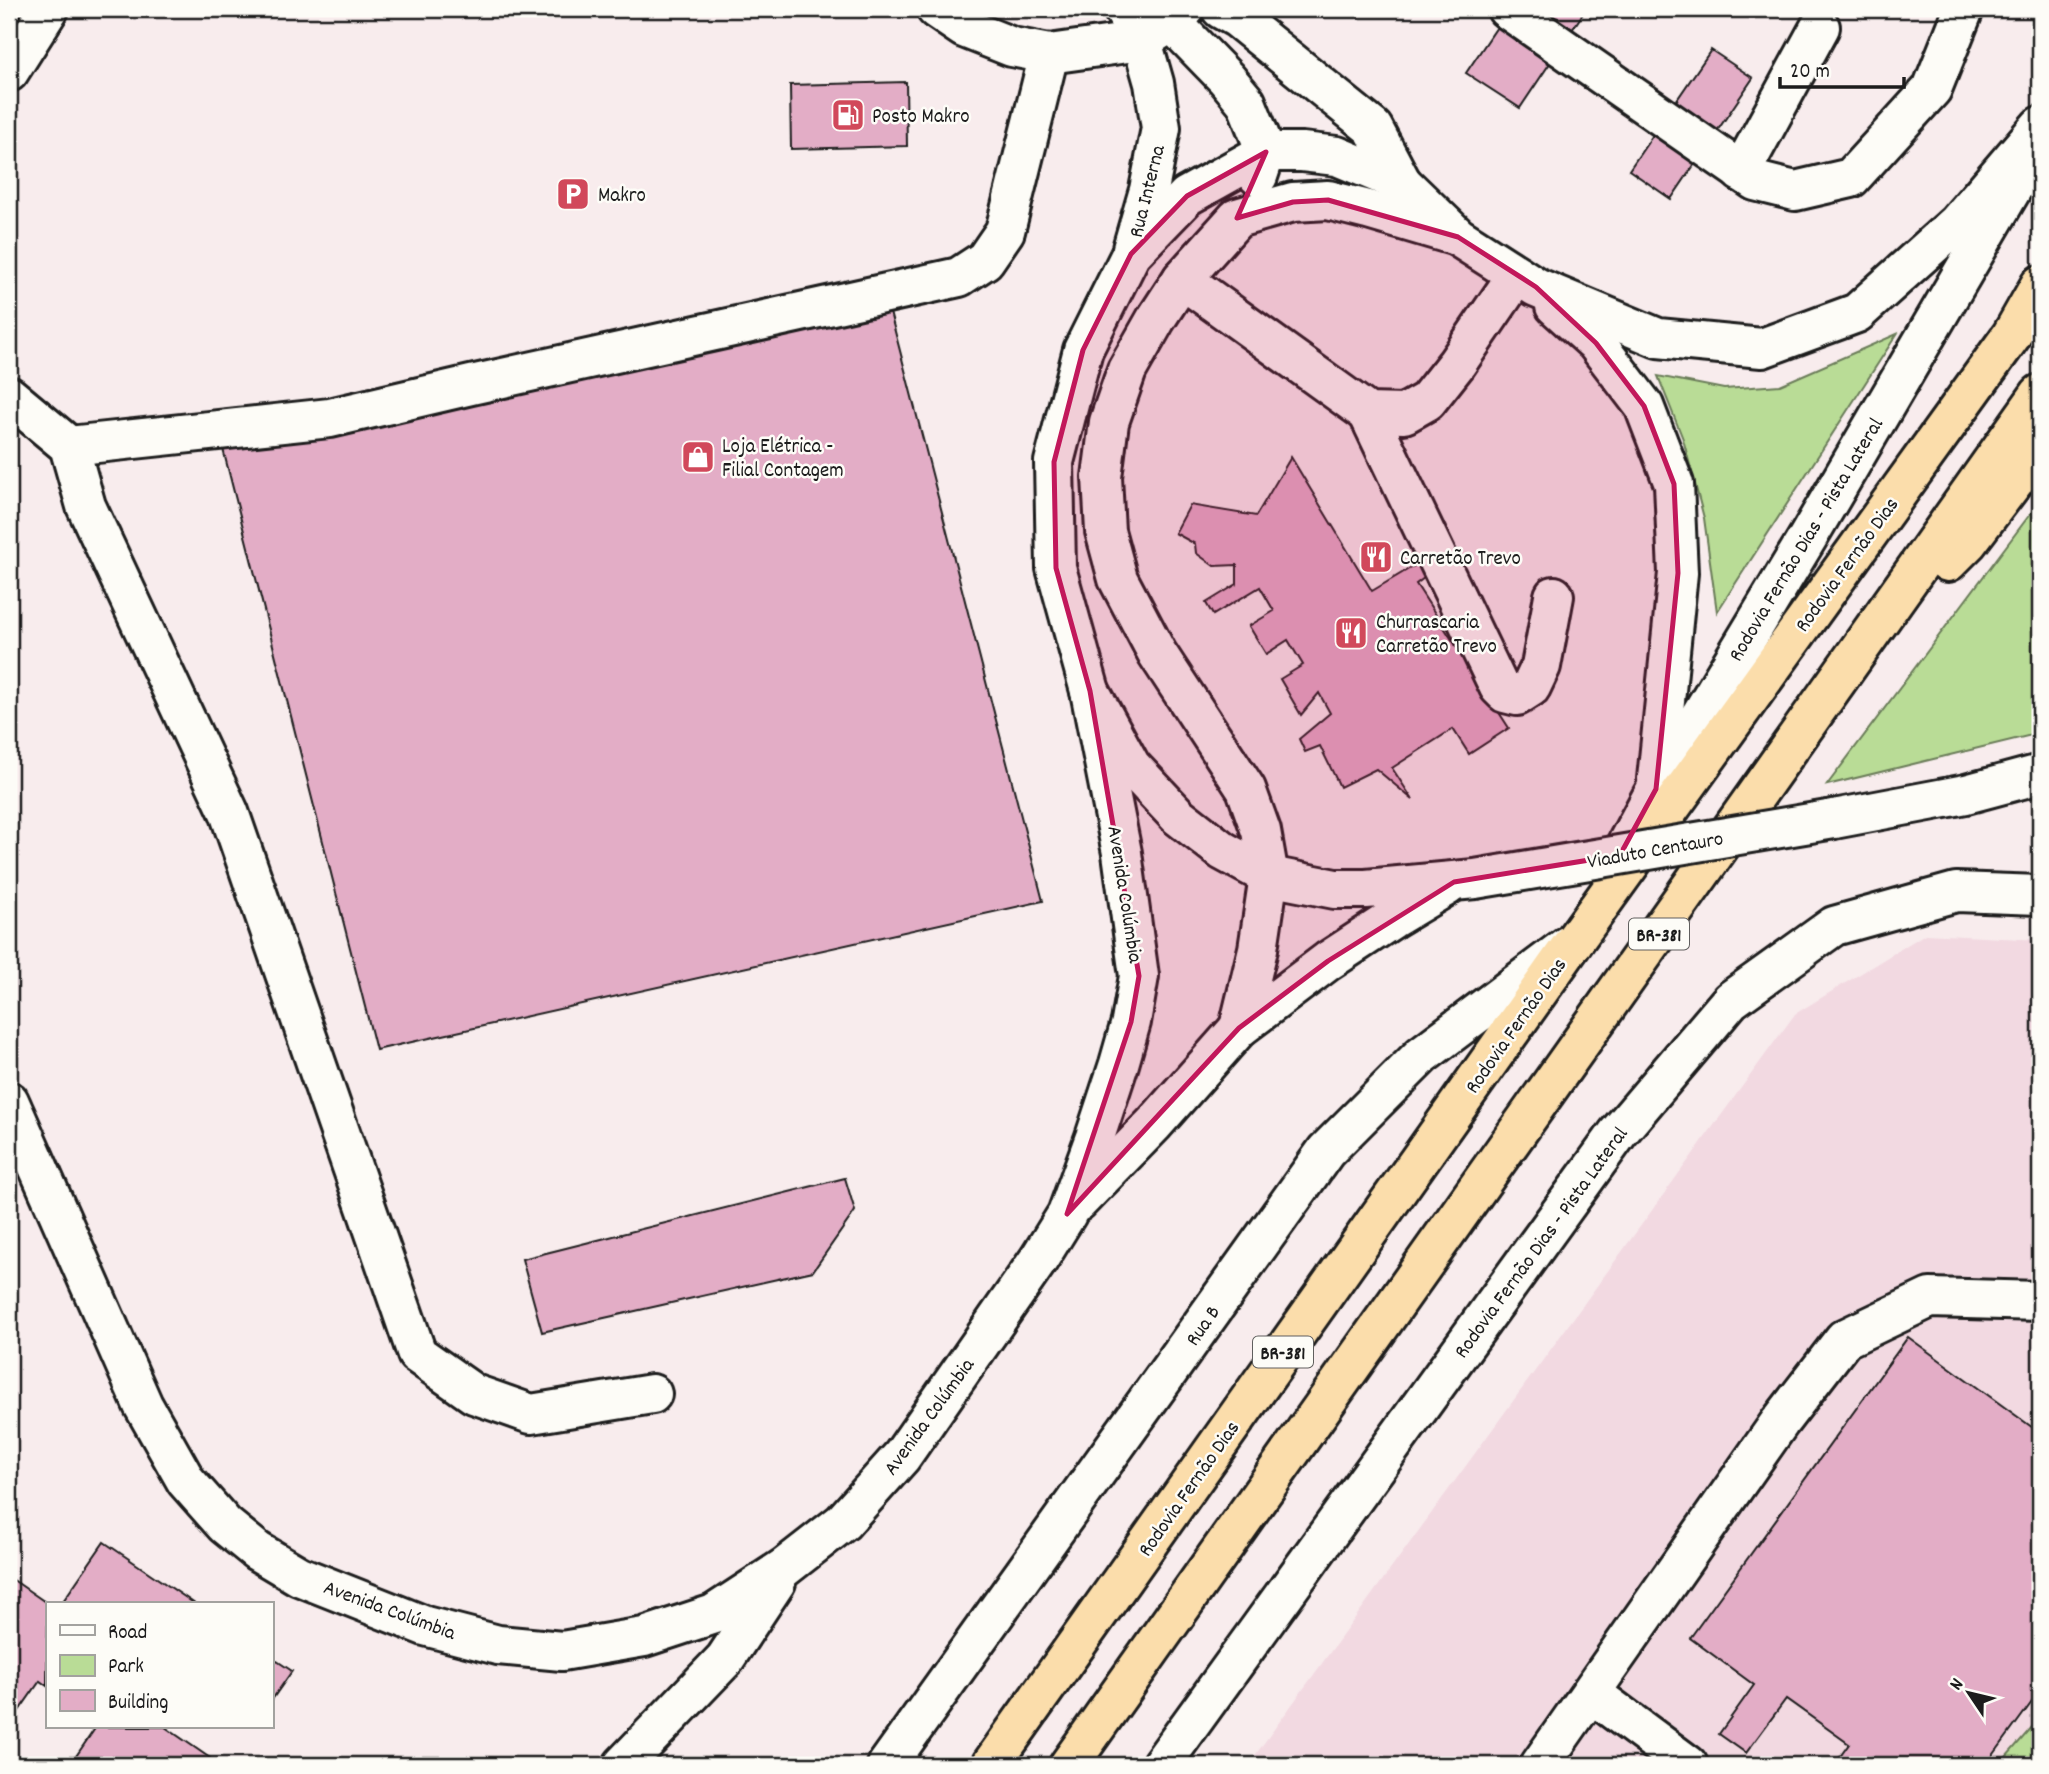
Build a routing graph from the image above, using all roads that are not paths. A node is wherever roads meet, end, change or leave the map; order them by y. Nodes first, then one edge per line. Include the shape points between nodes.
1 (49, 9) edge
2 (936, 9) edge
3 (1221, 9) edge
4 (1507, 9) edge
5 (1964, 9) edge
6 (1156, 18) edge
7 (1820, 27) dead end
8 (1049, 54) junction
9 (9, 72) edge
10 (2040, 125) edge
11 (2040, 142) edge
12 (1266, 152) junction
13 (1741, 172) junction
14 (1402, 183) junction
15 (1237, 218) junction
16 (1458, 237) junction
17 (1131, 254) junction
18 (1182, 279) junction
19 (1527, 281) junction
20 (2040, 285) edge
21 (2040, 394) edge
22 (9, 396) edge
23 (1368, 413) junction
24 (69, 446) junction
25 (2040, 447) edge
26 (1554, 596) dead end
27 (1853, 659) junction
28 (1090, 691) junction
29 (2040, 774) edge
30 (1656, 789) junction
31 (1965, 794) junction
32 (2040, 802) edge
33 (1269, 876) junction
34 (1465, 881) junction
35 (2040, 895) edge
36 (1575, 940) junction
37 (1238, 1028) junction
38 (9, 1101) edge
39 (1067, 1214) junction
40 (2040, 1301) edge
41 (652, 1394) dead end
42 (784, 1568) junction
43 (1591, 1693) junction
44 (623, 1765) edge
45 (887, 1765) edge
46 (992, 1765) edge
47 (1069, 1765) edge
48 (1161, 1765) edge
49 (1540, 1765) edge
50 (1688, 1765) edge

1 - 9 street
2 - 8 street via 964,29 1012,47
3 - 14 street via 1373,128
4 - 13 street
5 - 13 street via 1932,89 1851,178 1795,191 1755,181
6 - 8 street
6 - 12 street via 1226,78 1246,102
6 - 17 street, Rua Interna via 1154,83 1161,128
7 - 13 street
8 - 24 street via 1006,231 985,260 959,277 330,418
10 - 19 street via 1956,223 1857,313 1762,348 1658,338
11 - 30 street, Rodovia Fernão Dias - Pista Lateral / BR-381
12 - 14 street via 1337,156
12 - 15 street via 1255,186
12 - 17 street via 1187,196
14 - 16 street
15 - 16 street via 1293,202 1328,201
15 - 18 street
16 - 19 street
17 - 28 street via 1083,350 1054,462 1056,568
18 - 23 street
18 - 33 street via 1127,370 1109,422 1102,477 1105,531 1118,579 1157,653 1246,789 1261,831
19 - 23 street via 1427,401 1404,414
19 - 30 street via 1596,343 1644,406 1674,484 1678,573
20 - 36 highway, Rodovia Fernão Dias / BR-381 via 2011,336
21 - 27 highway, BR-381
22 - 24 street
23 - 26 street via 1505,693 1517,696 1531,687 1541,666
24 - 41 street via 86,506 229,812 417,1354 474,1394 531,1415
25 - 27 highway, BR-381 via 1968,541
27 - 47 highway, BR-381
28 - 33 street, Viaduto Centauro via 1131,766 1178,816 1223,851
28 - 39 street, Avenida Colúmbia via 1122,853 1139,976 1119,1064
29 - 31 street
30 - 36 street, Rodovia Fernão Dias - Pista Lateral / BR-381
31 - 32 street
31 - 34 street, Viaduto Centauro, bridge
33 - 34 street, Viaduto Centauro via 1335,889
33 - 37 street via 1258,949
34 - 37 street, Avenida Colúmbia via 1392,919
35 - 48 street, Rodovia Fernão Dias - Pista Lateral via 1956,892 1834,926 1731,1000 1618,1133
36 - 45 street, Rua B via 1422,1055 1326,1151
36 - 46 highway, Rodovia Fernão Dias / BR-381
37 - 39 street, Avenida Colúmbia
38 - 42 street, Avenida Colúmbia via 143,1405 186,1481 225,1525 257,1551 299,1576 425,1626 498,1645 562,1651 644,1637 713,1614
39 - 42 street, Avenida Colúmbia via 902,1456 843,1522
40 - 43 street via 1930,1298 1844,1339 1780,1422
42 - 44 street via 725,1659
43 - 49 street
43 - 50 street

